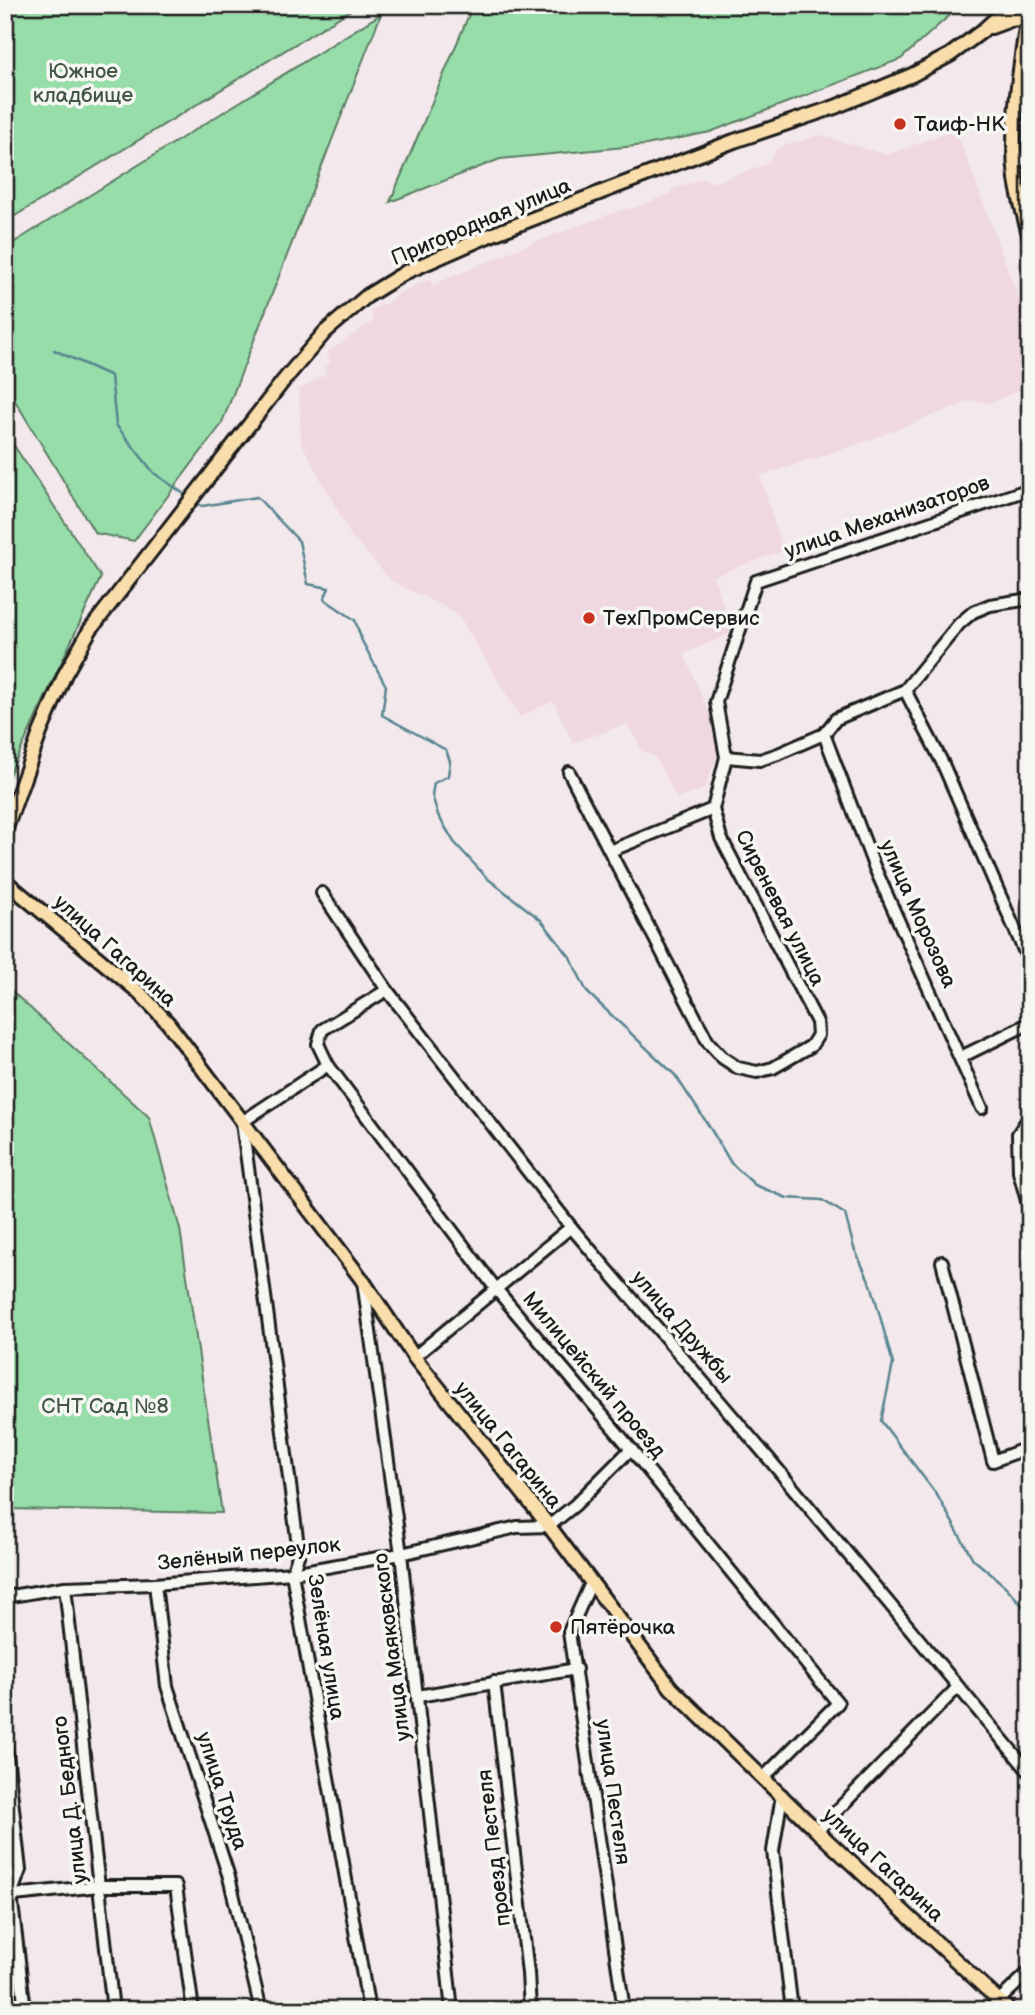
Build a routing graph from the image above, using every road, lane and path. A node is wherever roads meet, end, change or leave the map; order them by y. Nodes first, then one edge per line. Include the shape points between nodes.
1 (1011, 5) edge
2 (1028, 12) edge
3 (981, 32) junction
4 (1030, 153) edge
5 (1016, 164) junction
6 (1030, 238) edge
7 (1030, 489) edge
8 (1030, 599) edge
9 (905, 690) junction
10 (824, 734) junction
11 (726, 757) junction
12 (569, 772) dead end
13 (713, 809) junction
14 (5, 831) edge
15 (610, 851) junction
16 (5, 881) edge
17 (322, 893) dead end
18 (1030, 964) edge
19 (387, 989) junction
20 (1030, 1023) edge
21 (961, 1057) junction
22 (328, 1065) junction
23 (982, 1108) dead end
24 (1030, 1116) edge
25 (242, 1122) junction
26 (1030, 1212) edge
27 (571, 1227) junction
28 (942, 1262) dead end
29 (363, 1281) junction
30 (496, 1289) junction
31 (414, 1357) junction
32 (1030, 1447) edge
33 (631, 1449) junction
34 (549, 1526) junction
35 (401, 1554) junction
36 (292, 1573) junction
37 (591, 1583) junction
38 (155, 1584) junction
39 (65, 1587) junction
40 (5, 1597) edge
41 (576, 1669) junction
42 (494, 1682) junction
43 (958, 1687) junction
44 (418, 1696) junction
45 (5, 1737) edge
46 (1030, 1773) edge
47 (764, 1777) junction
48 (782, 1795) junction
49 (817, 1831) junction
50 (99, 1886) junction
51 (8, 1895) edge
52 (1030, 1971) edge
53 (1004, 2005) edge
54 (24, 2010) edge
55 (113, 2010) edge
56 (193, 2010) edge
57 (261, 2010) edge
58 (369, 2010) edge
59 (452, 2010) edge
60 (530, 2010) edge
61 (624, 2010) edge
62 (792, 2010) edge
63 (989, 2010) edge

1 - 3 main road, Пригородная улица
2 - 3 main road, Пригородная улица
2 - 5 main road via 1015,116
3 - 14 main road, Пригородная улица via 912,75 488,236 406,272 368,296 325,332 292,371 90,631 65,674
4 - 5 street
5 - 6 main road
7 - 11 street, улица Механизаторов via 756,581 716,702
8 - 9 street via 973,612
9 - 10 street via 836,719
9 - 18 street via 942,762
10 - 11 street via 760,760
10 - 21 street, улица Морозова via 874,866
11 - 13 street
12 - 15 street
13 - 15 street
13 - 15 street, Сиреневая улица via 720,838 817,1022 818,1035 811,1046 773,1069 738,1068 709,1042
16 - 25 main road, улица Гагарина via 140,993
17 - 19 street, улица Дружбы
19 - 22 street via 322,1030 318,1044
19 - 27 street, улица Дружбы
20 - 21 street
21 - 23 street, улица Морозова
22 - 25 street
22 - 30 street, Милицейский проезд
24 - 26 street via 1018,1134 1019,1172
25 - 29 main road, улица Гагарина
25 - 36 street, Зелёная улица via 299,1553
27 - 30 street
27 - 43 street, улица Дружбы
28 - 32 street via 993,1461
29 - 31 main road, улица Гагарина
29 - 35 street, улица Маяковского
30 - 31 street
30 - 33 street, Милицейский проезд
31 - 34 main road, улица Гагарина
33 - 34 street
33 - 47 street, Милицейский проезд via 838,1703
34 - 35 street, Зелёный переулок via 517,1527
34 - 37 main road, улица Гагарина
35 - 36 street, Зелёный переулок
35 - 44 street, улица Маяковского
36 - 38 street, Зелёный переулок
36 - 58 street, Зелёная улица
37 - 41 street, улица Пестеля via 569,1632
37 - 47 main road, улица Гагарина via 671,1688
38 - 39 street, Зелёный переулок
38 - 57 street, улица Труда via 167,1686 229,1877
39 - 40 street, Зелёный переулок
39 - 50 street, улица Д. Бедного
41 - 42 street
41 - 61 street, улица Пестеля
42 - 44 street
42 - 60 street, проезд Пестеля
43 - 46 street, улица Дружбы
43 - 49 street
44 - 59 street, улица Маяковского
45 - 51 street via 20,1870
47 - 48 main road, улица Гагарина
48 - 49 main road, улица Гагарина
48 - 62 street via 774,1851
49 - 53 main road, улица Гагарина
50 - 51 street
50 - 55 street, улица Д. Бедного
50 - 56 street via 176,1886
51 - 54 street
52 - 53 street
53 - 63 street

